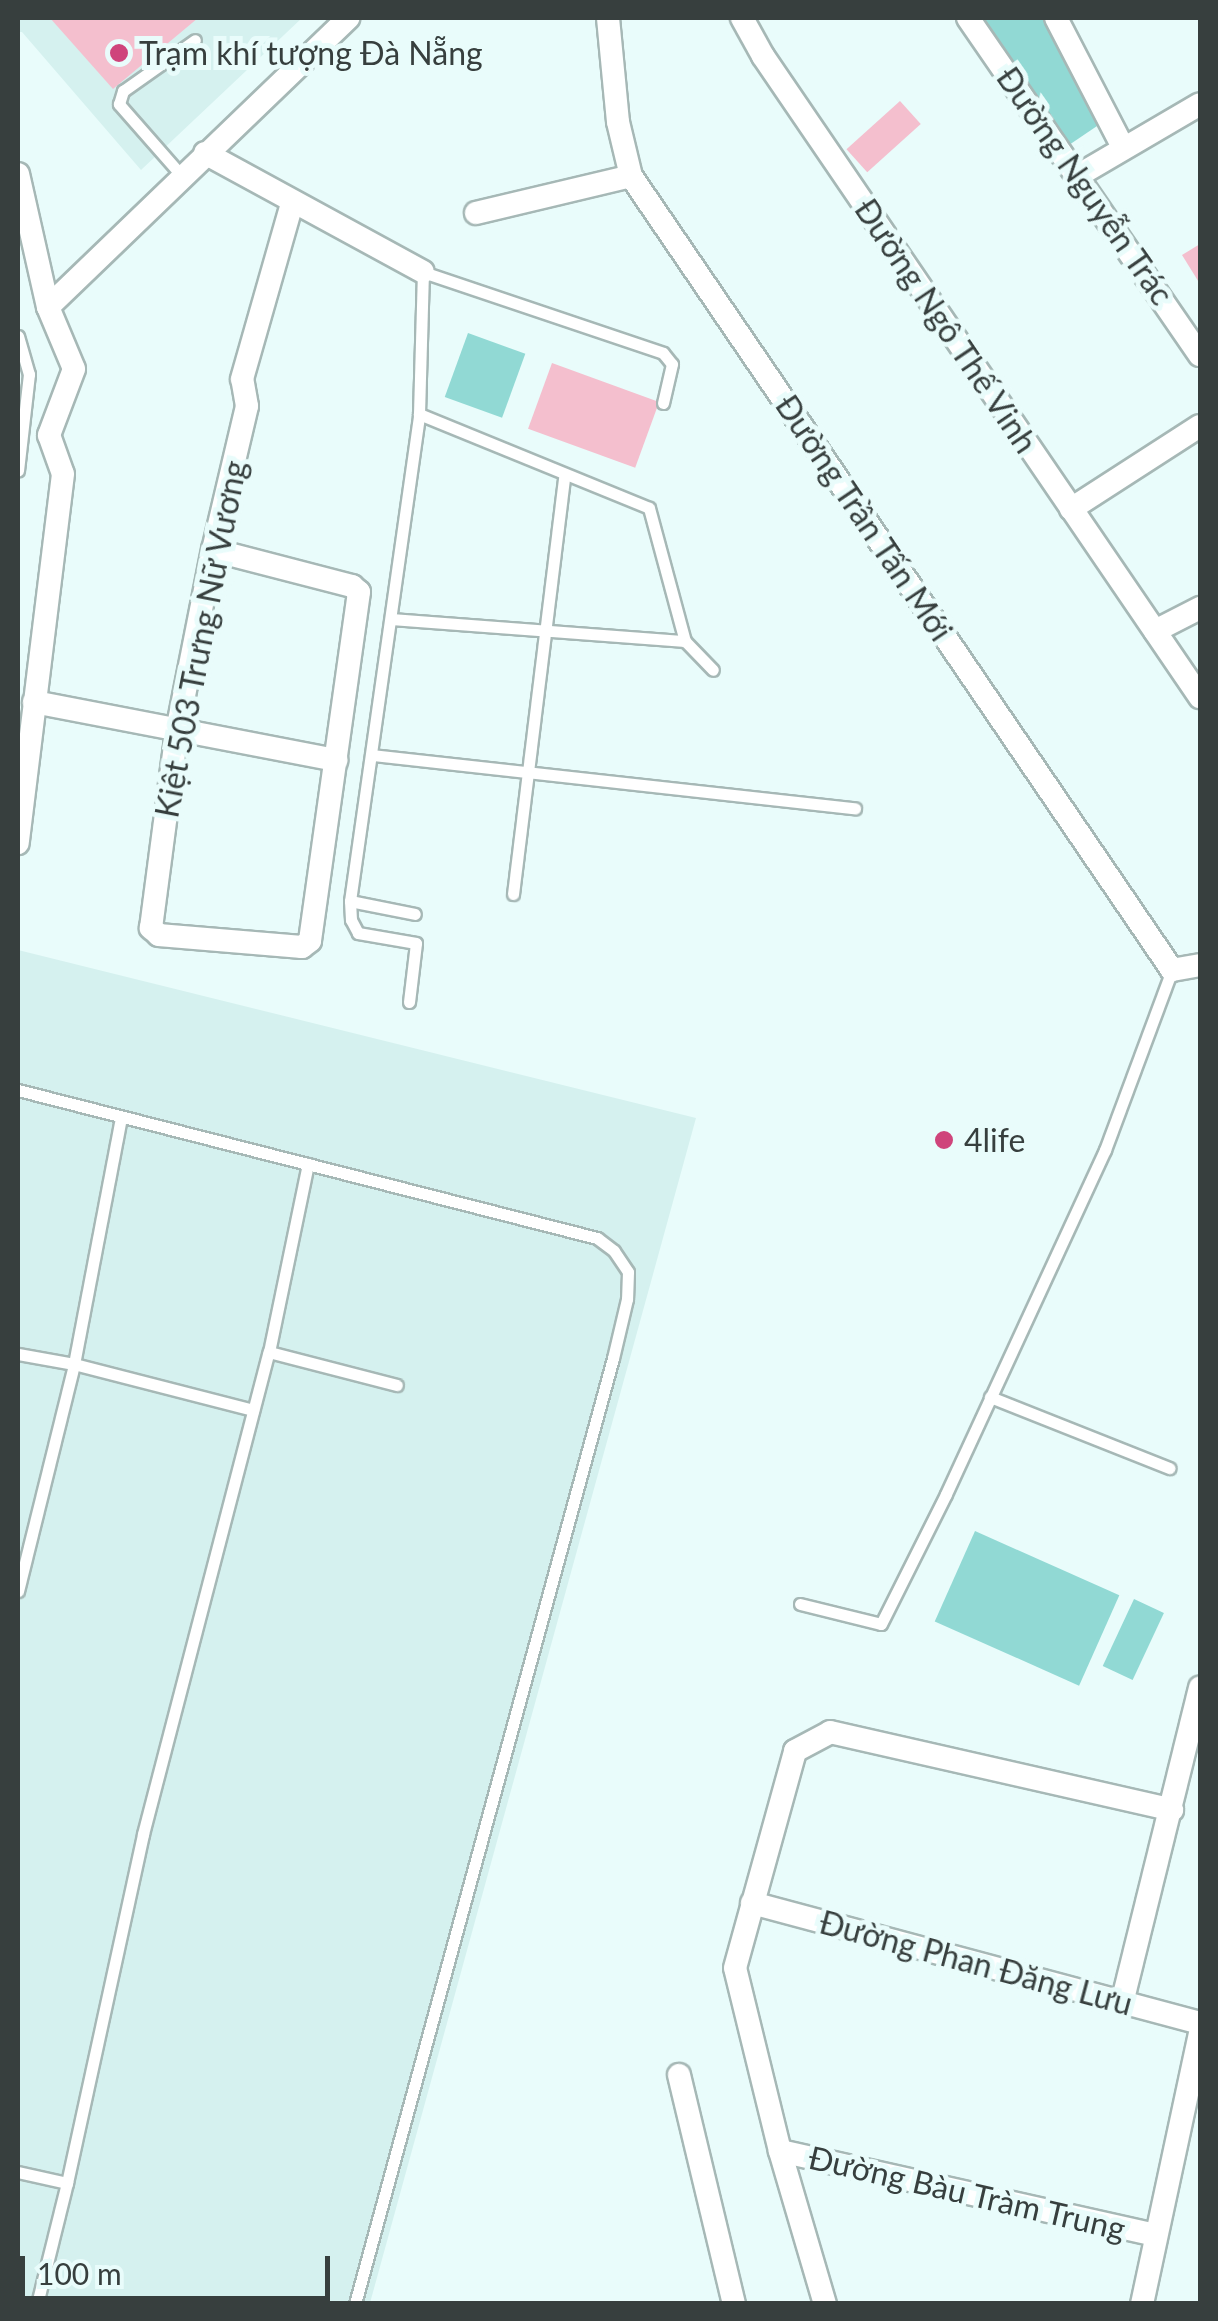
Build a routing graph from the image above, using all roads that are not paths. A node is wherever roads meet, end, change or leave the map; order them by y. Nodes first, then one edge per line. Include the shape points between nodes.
1 (348, 18) edge
2 (608, 18) edge
3 (742, 18) edge
4 (968, 18) edge
5 (1056, 18) edge
6 (195, 40) dead end
7 (1200, 104) edge
8 (1123, 148) junction
9 (205, 153) junction
10 (18, 174) edge
11 (1079, 175) junction
12 (182, 176) junction
13 (632, 176) junction
14 (292, 203) junction
15 (476, 213) dead end
16 (423, 272) junction
17 (48, 306) junction
18 (18, 336) edge
19 (1200, 355) edge
20 (663, 403) dead end
21 (419, 414) junction
22 (1200, 426) edge
23 (18, 470) edge
24 (564, 477) junction
25 (1071, 510) junction
26 (213, 550) junction
27 (1200, 608) edge
28 (390, 619) junction
29 (1155, 631) junction
30 (546, 634) junction
31 (686, 641) junction
32 (713, 670) dead end
33 (1200, 697) edge
34 (34, 702) junction
35 (177, 732) junction
36 (372, 755) junction
37 (336, 760) junction
38 (530, 772) junction
39 (855, 808) dead end
40 (18, 843) edge
41 (513, 894) dead end
42 (350, 900) junction
43 (416, 914) dead end
44 (1200, 965) edge
45 (1172, 970) junction
46 (410, 1002) dead end
47 (18, 1090) edge
48 (121, 1118) junction
49 (308, 1164) junction
50 (269, 1352) junction
51 (18, 1354) edge
52 (74, 1364) junction
53 (397, 1385) dead end
54 (990, 1397) junction
55 (254, 1410) junction
56 (1169, 1468) dead end
57 (18, 1591) edge
58 (800, 1604) dead end
59 (1200, 1688) edge
60 (1172, 1810) junction
61 (752, 1903) junction
62 (1122, 2003) junction
63 (1200, 2023) edge
64 (1200, 2034) edge
65 (679, 2075) dead end
66 (780, 2151) junction
67 (18, 2172) edge
68 (67, 2184) junction
69 (1155, 2235) junction
70 (37, 2304) edge
71 (354, 2304) edge
72 (734, 2304) edge
73 (825, 2304) edge
74 (1142, 2304) edge

1 - 9 street
2 - 13 street, Đường Trần Tấn Mới via 618,122
3 - 25 street, Đường Ngô Thế Vinh
4 - 11 street, Đường Nguyễn Trác
5 - 8 street
6 - 12 lane via 123,92 119,104
7 - 8 street
8 - 11 street
9 - 12 street
9 - 14 street
10 - 17 street
11 - 19 street, Đường Nguyễn Trác
12 - 17 street
13 - 15 street
13 - 45 street, Đường Trần Tấn Mới
14 - 16 street
14 - 26 street, Kiệt 503 Trưng Nữ Vương via 242,379 247,406
16 - 20 lane via 663,353 672,364
16 - 21 lane
17 - 34 street via 74,369 49,435 63,474
18 - 23 lane via 29,374
21 - 24 lane
21 - 28 lane
22 - 25 street
24 - 30 lane
24 - 31 lane via 649,508
25 - 29 street, Đường Ngô Thế Vinh
26 - 35 street, Kiệt 503 Trưng Nữ Vương
26 - 37 street via 359,592
27 - 29 street
28 - 30 lane
28 - 36 lane
29 - 33 street, Đường Ngô Thế Vinh
30 - 31 lane
30 - 38 lane
31 - 32 lane
34 - 35 street
34 - 40 street
35 - 37 street
35 - 37 street, Kiệt 503 Trưng Nữ Vương via 154,933 302,947 310,941
36 - 38 lane
36 - 42 lane
38 - 39 lane
38 - 41 lane
42 - 43 lane
42 - 46 lane via 358,933 416,943
44 - 45 street
45 - 54 lane via 1105,1150
47 - 48 lane
48 - 49 lane
48 - 52 lane
49 - 50 lane
49 - 71 lane via 597,1238 628,1272 613,1358
50 - 53 lane
50 - 55 lane
51 - 52 lane
52 - 55 lane
52 - 57 lane
54 - 56 lane
54 - 58 lane via 881,1624
55 - 68 lane via 143,1834
59 - 60 street
60 - 61 street via 830,1732 795,1752
60 - 62 street
61 - 62 street, Đường Phan Đăng Lưu
61 - 66 street via 734,1968
62 - 63 street, Đường Phan Đăng Lưu
64 - 69 street
65 - 72 street
66 - 69 street, Đường Bàu Tràm Trung
66 - 73 street
67 - 68 lane
68 - 70 lane
69 - 74 street

